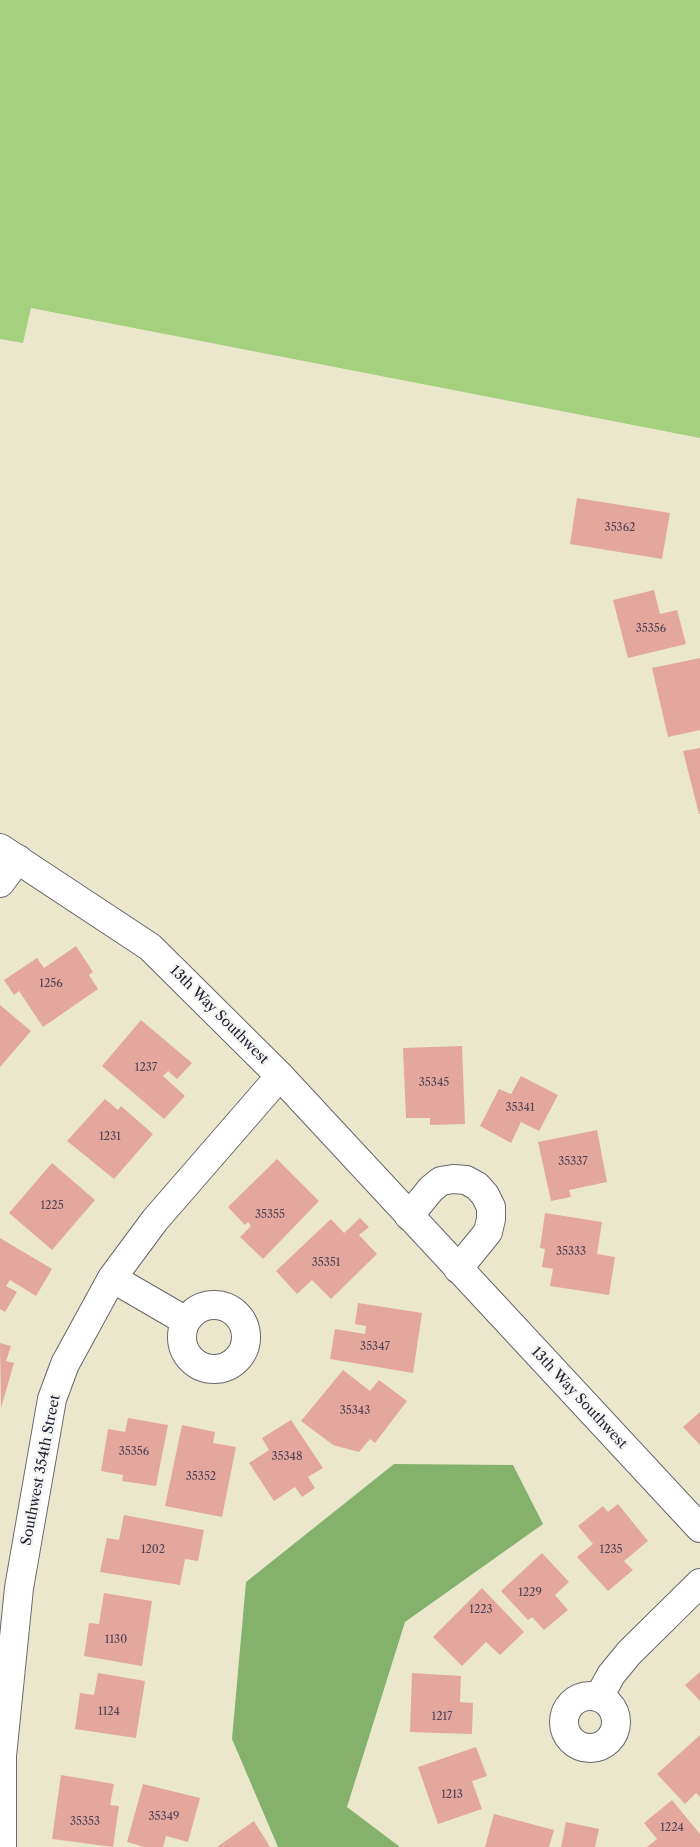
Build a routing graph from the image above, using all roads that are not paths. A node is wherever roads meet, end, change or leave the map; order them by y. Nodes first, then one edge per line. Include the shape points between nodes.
1 (9, 854) edge
2 (0, 883) edge
3 (280, 1076) junction
4 (409, 1216) junction
5 (458, 1269) junction
6 (112, 1278) junction
7 (186, 1321) dead end
8 (700, 1528) edge
9 (700, 1583) edge
10 (9, 1587) edge
11 (599, 1697) dead end
12 (2, 1847) edge

1 - 2 street
1 - 3 street, 13th Way Southwest via 150,947
3 - 4 street, 13th Way Southwest
3 - 6 street, Southwest 354th Street via 155,1220
4 - 5 street, 13th Way Southwest
4 - 5 street via 431,1188 441,1181 466,1180 481,1191 490,1207 488,1232
5 - 8 street, 13th Way Southwest
6 - 7 street
6 - 10 street, Southwest 354th Street via 65,1364 52,1399
9 - 11 street via 629,1653
10 - 12 street, Southwest 354th Street

